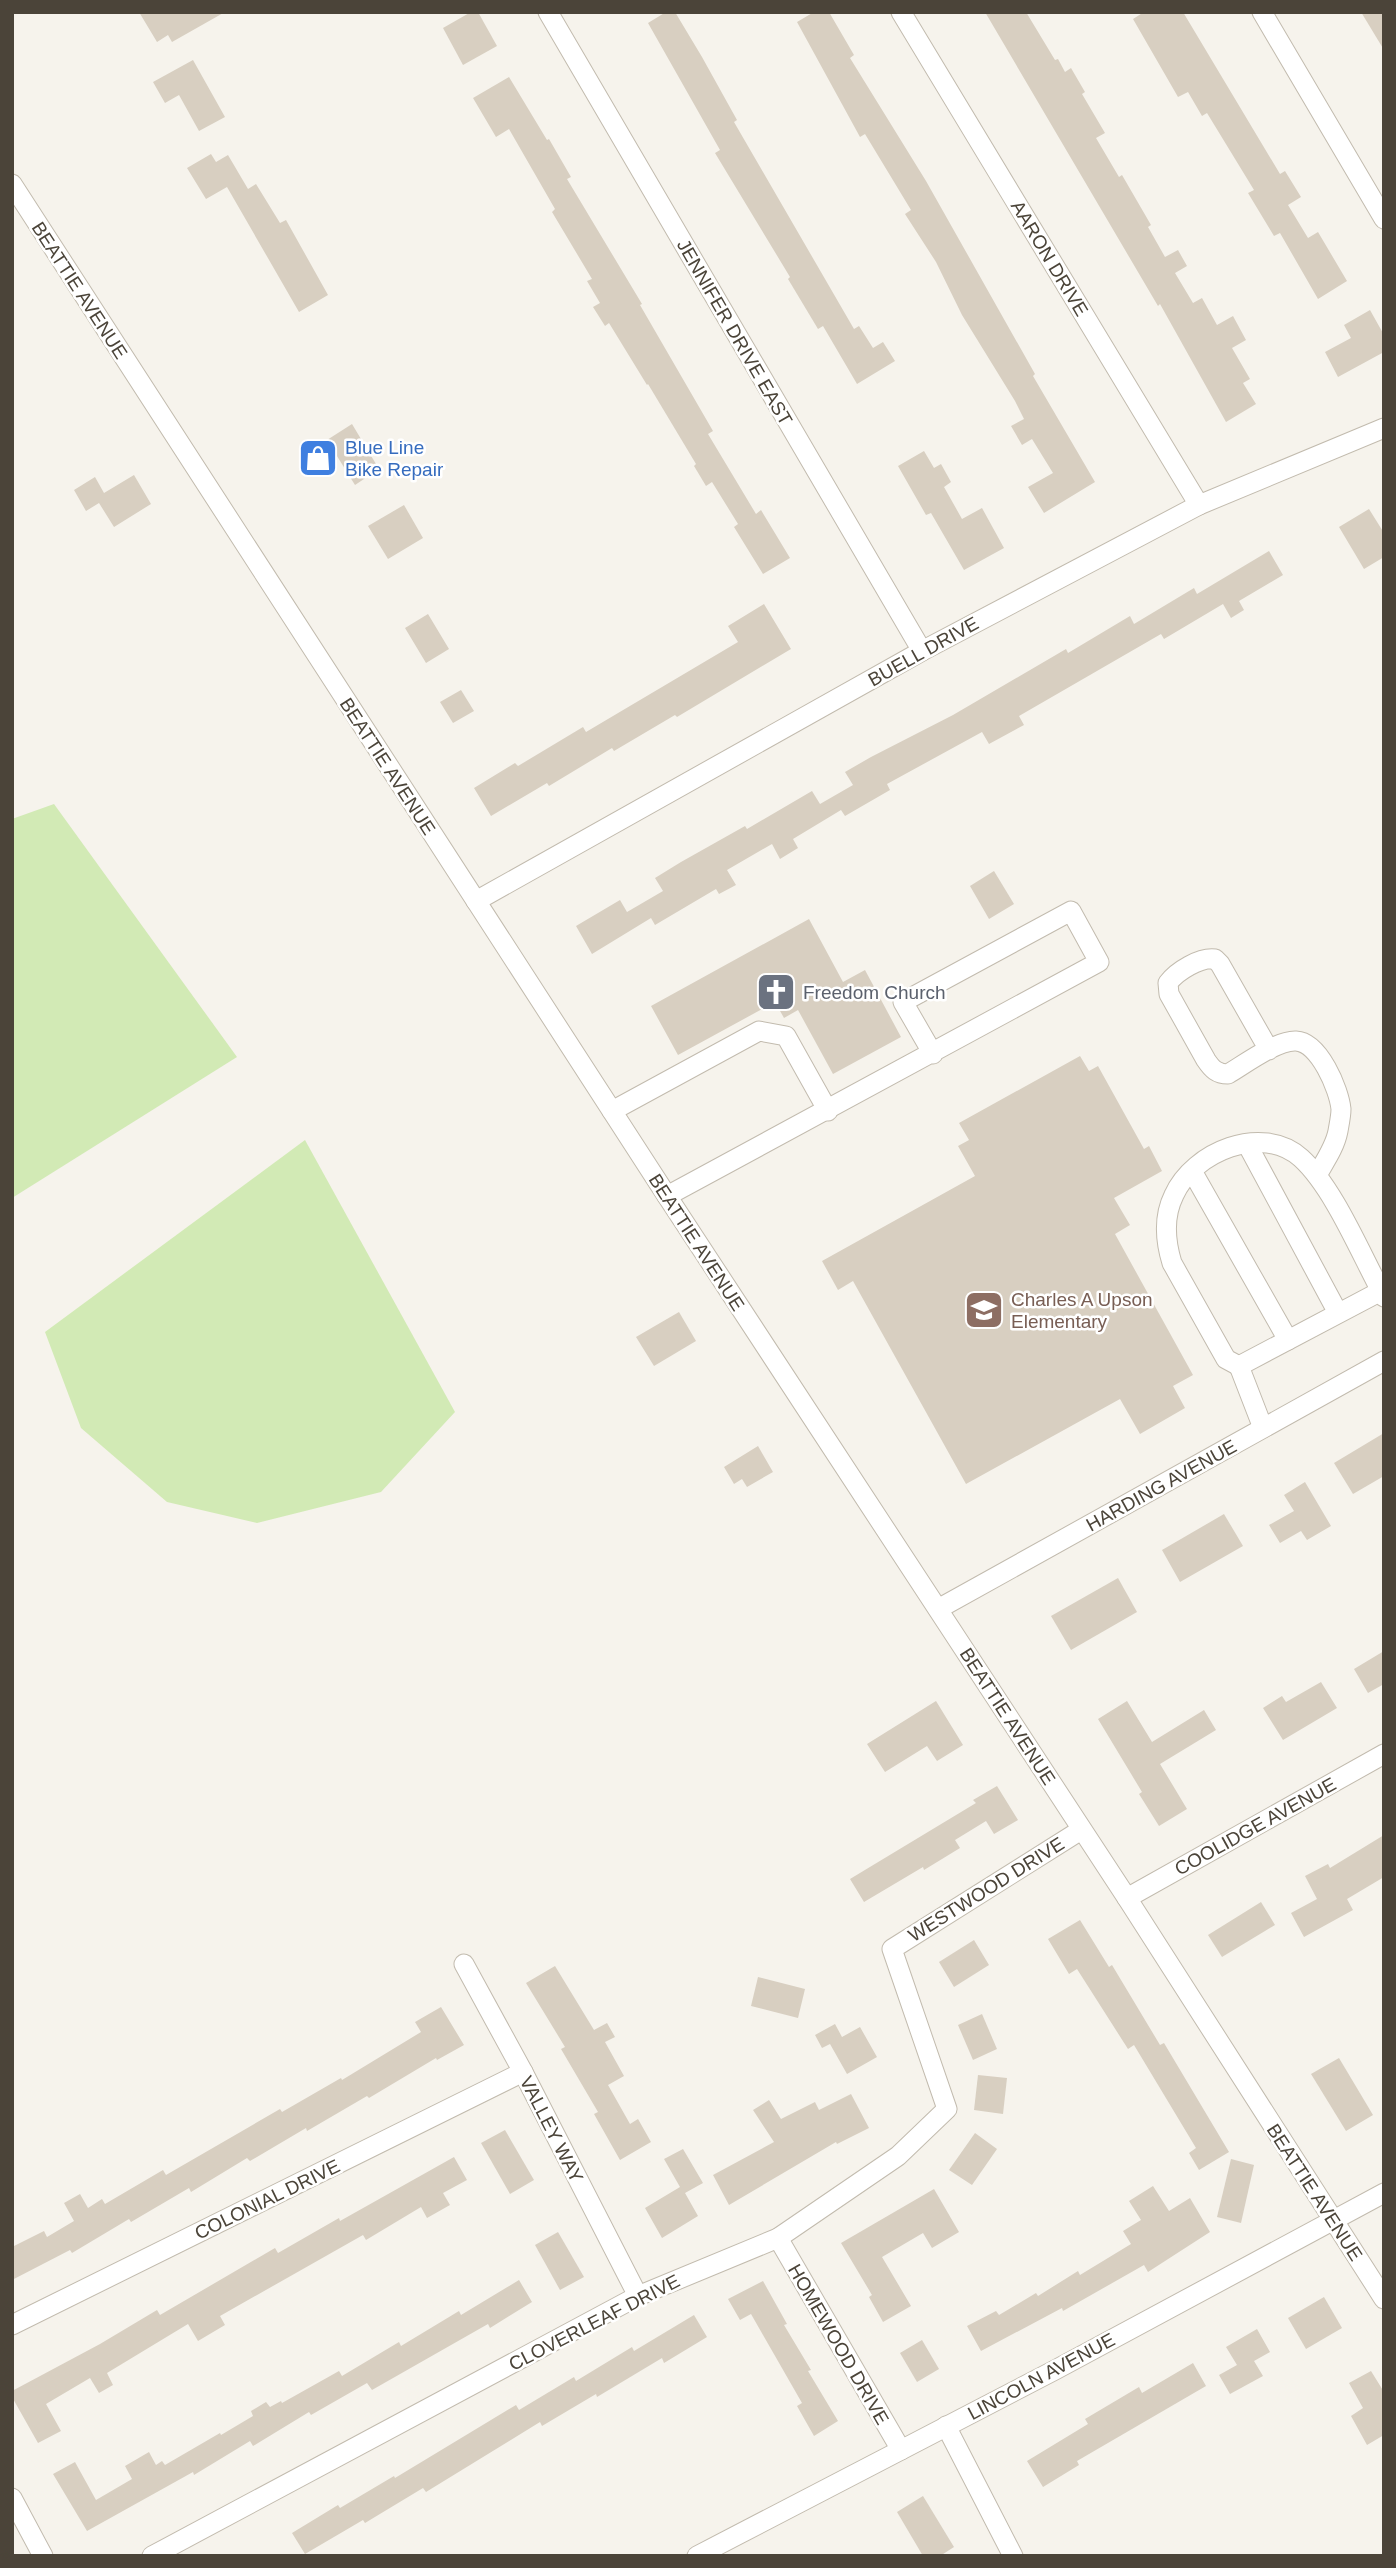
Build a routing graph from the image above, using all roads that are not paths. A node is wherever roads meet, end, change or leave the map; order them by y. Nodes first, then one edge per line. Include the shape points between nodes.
1 (548, 12) edge
2 (901, 12) edge
3 (1262, 12) edge
4 (12, 184) edge
5 (1384, 219) edge
6 (1384, 428) edge
7 (1199, 505) junction
8 (922, 650) junction
9 (475, 901) junction
10 (1269, 1050) junction
11 (933, 1054) junction
12 (612, 1111) junction
13 (828, 1111) junction
14 (1247, 1144) junction
15 (1192, 1171) junction
16 (1317, 1175) junction
17 (667, 1196) junction
18 (1382, 1294) edge
19 (1338, 1314) junction
20 (1288, 1340) junction
21 (1384, 1361) edge
22 (1239, 1366) junction
23 (1263, 1428) junction
24 (938, 1609) junction
25 (1384, 1754) edge
26 (1081, 1830) junction
27 (1127, 1898) junction
28 (892, 1949) joint
29 (464, 1964) dead end
30 (523, 2072) junction
31 (1384, 2193) edge
32 (1334, 2221) junction
33 (778, 2238) junction
34 (638, 2296) junction
35 (1384, 2299) edge
36 (12, 2325) edge
37 (946, 2426) junction
38 (901, 2450) junction
39 (12, 2498) edge
40 (43, 2556) edge
41 (152, 2556) edge
42 (697, 2556) edge
43 (1013, 2556) edge

1 - 8 street, JENNIFER DRIVE EAST
2 - 7 street, AARON DRIVE
3 - 5 street
4 - 9 street, BEATTIE AVENUE
6 - 7 street, BUELL DRIVE
7 - 8 street, BUELL DRIVE
8 - 9 street, BUELL DRIVE
9 - 12 street, BEATTIE AVENUE
10 - 10 street via 1228,1074 1212,1069 1169,994 1168,983 1203,960 1215,960
10 - 16 street via 1292,1040 1305,1042 1314,1049 1334,1087 1341,1110 1338,1134
11 - 11 street via 1099,962 1071,911 903,1002
11 - 13 street
12 - 13 street via 759,1031 786,1036
12 - 17 street, BEATTIE AVENUE
13 - 17 street
14 - 15 street via 1226,1147
14 - 16 street via 1271,1143 1299,1156
14 - 19 street
15 - 20 street
15 - 22 street via 1173,1196 1166,1224 1167,1245 1172,1263 1226,1359
16 - 18 street
17 - 24 street, BEATTIE AVENUE
18 - 19 street
19 - 20 street
20 - 22 street
21 - 23 street, HARDING AVENUE
22 - 23 street
23 - 24 street, HARDING AVENUE
24 - 26 street, BEATTIE AVENUE
25 - 27 street, COOLIDGE AVENUE
26 - 27 street, BEATTIE AVENUE
26 - 28 street, WESTWOOD DRIVE
27 - 32 street, BEATTIE AVENUE
28 - 33 street, CLOVERLEAF DRIVE via 947,2109 898,2156
29 - 30 street, VALLEY WAY
30 - 34 street, VALLEY WAY
30 - 36 street, COLONIAL DRIVE
31 - 32 street, LINCOLN AVENUE
32 - 35 street, BEATTIE AVENUE
32 - 37 street, LINCOLN AVENUE
33 - 34 street, CLOVERLEAF DRIVE
33 - 38 street, HOMEWOOD DRIVE
34 - 41 street, CLOVERLEAF DRIVE
37 - 38 street, LINCOLN AVENUE
37 - 43 street
38 - 42 street, LINCOLN AVENUE
39 - 40 street

